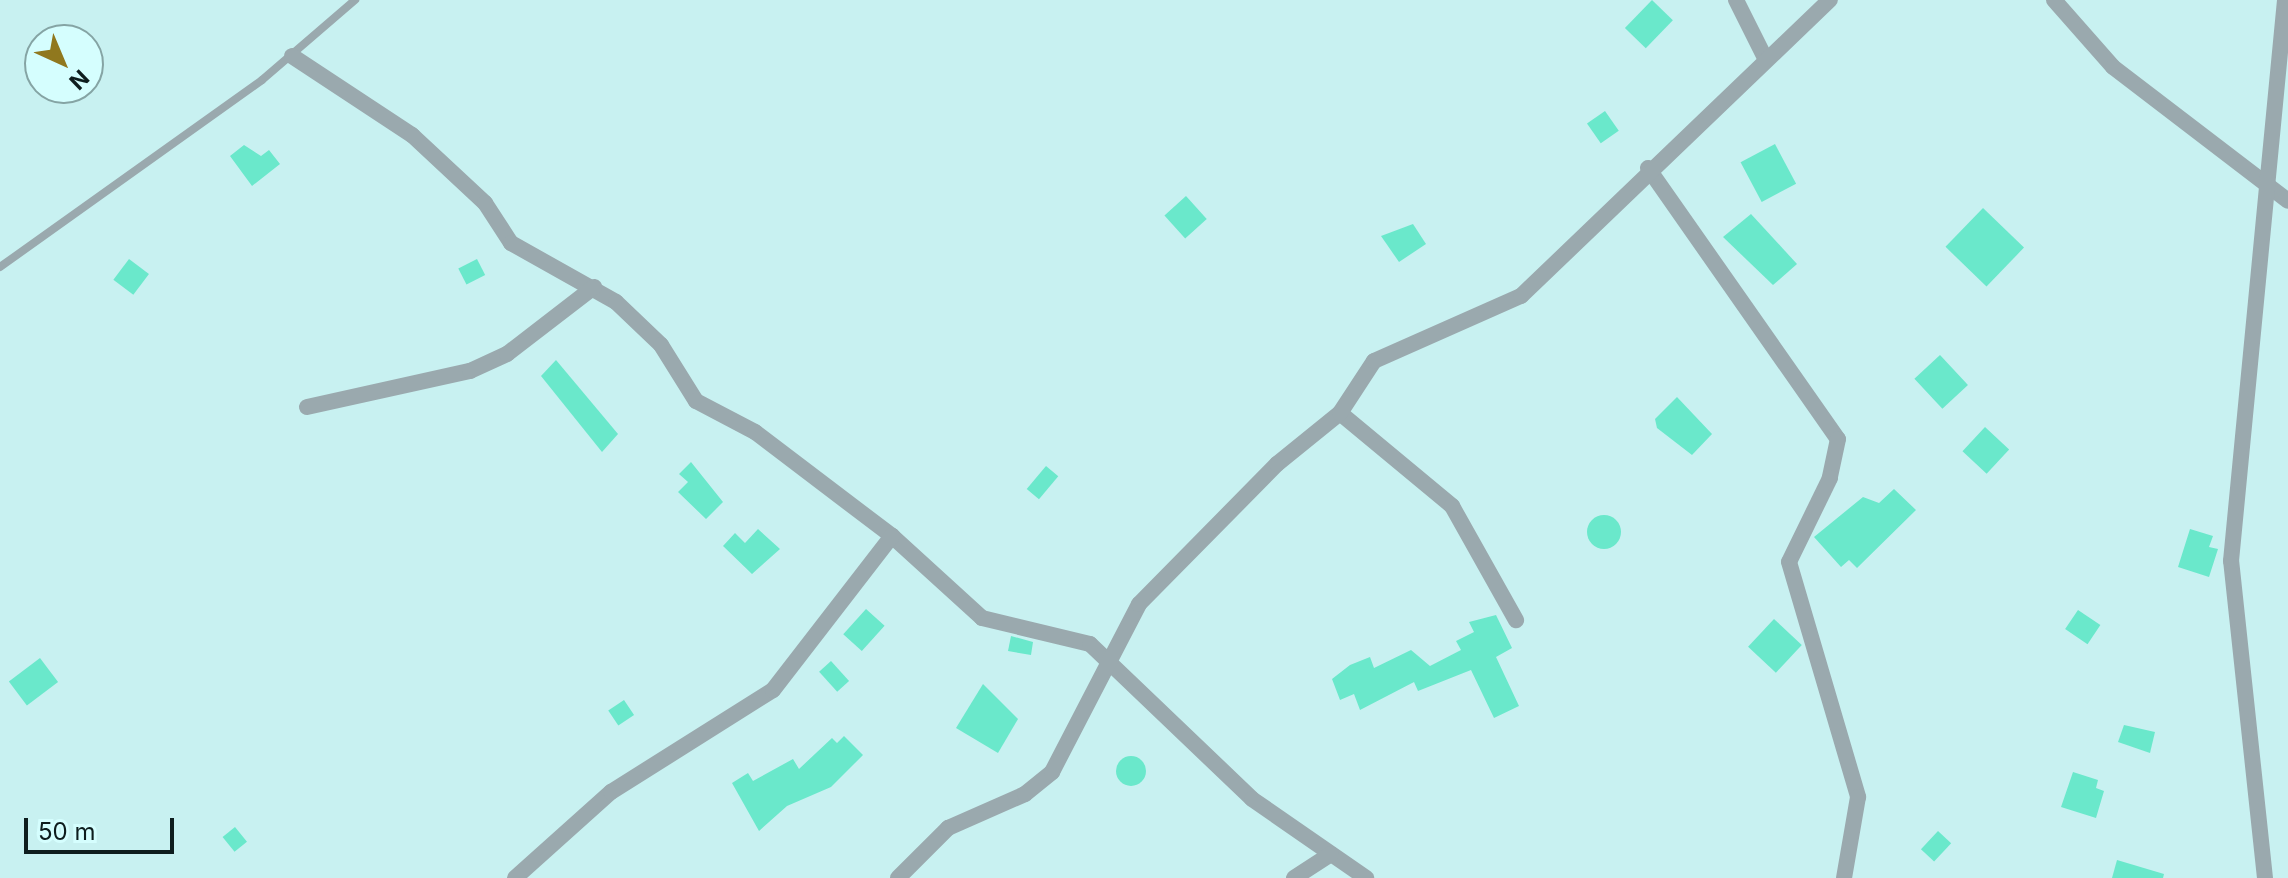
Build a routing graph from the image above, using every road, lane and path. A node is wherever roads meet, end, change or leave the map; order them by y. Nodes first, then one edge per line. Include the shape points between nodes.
1 (355, 0) edge
2 (1736, 0) edge
3 (1830, 0) edge
4 (2054, 0) edge
5 (2285, 0) edge
6 (292, 56) junction
7 (1765, 58) junction
8 (1648, 168) junction
9 (2269, 192) junction
10 (2288, 201) edge
11 (0, 267) edge
12 (594, 287) junction
13 (307, 407) dead end
14 (1340, 413) junction
15 (892, 536) junction
16 (1516, 620) dead end
17 (1110, 660) junction
18 (1331, 854) junction
19 (515, 878) edge
20 (898, 878) edge
21 (1294, 878) edge
22 (1366, 878) edge
23 (1844, 878) edge
24 (2265, 878) edge

1 - 6 lane
2 - 7 street
3 - 7 street
4 - 9 street via 2113,67
5 - 9 street
6 - 11 lane
6 - 12 street via 412,135 485,203 511,243
7 - 8 street
8 - 14 street via 1531,288 1384,352
8 - 23 street via 1838,439 1830,478 1789,562 1858,797
9 - 10 street
9 - 24 street via 2231,561
12 - 13 street via 507,354 470,371
12 - 15 street via 661,345 696,401 755,432
14 - 16 street via 1452,506
14 - 17 street via 1267,474 1139,604
15 - 17 street via 982,618 1071,634
15 - 19 street via 773,690 611,792
17 - 18 street via 1208,761
17 - 20 street via 1046,778 948,828
18 - 21 street
18 - 22 street

